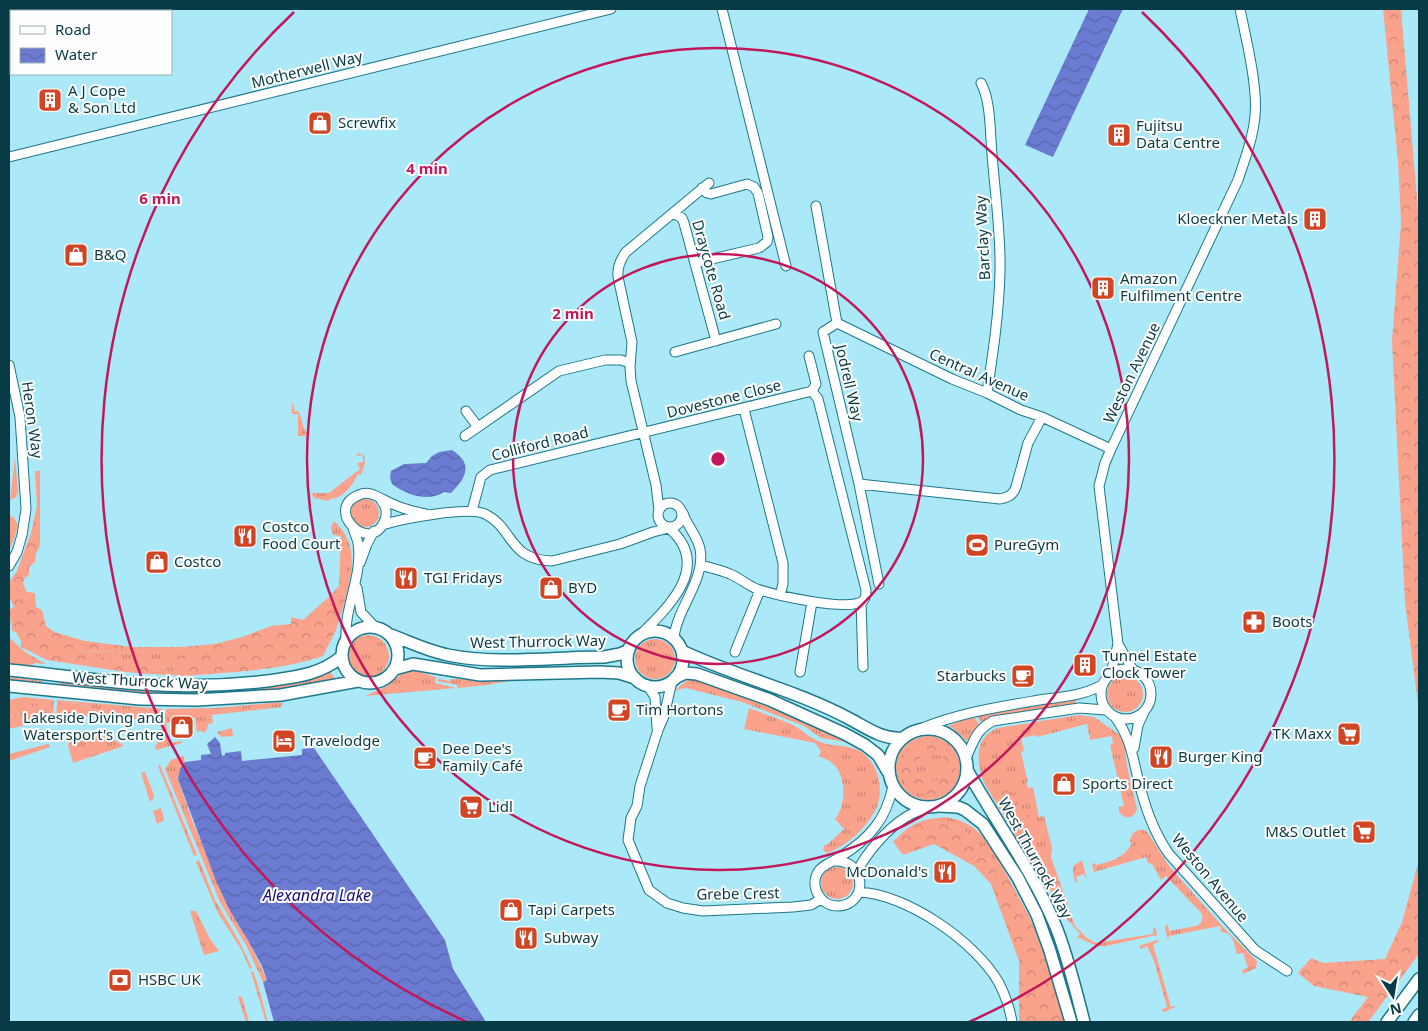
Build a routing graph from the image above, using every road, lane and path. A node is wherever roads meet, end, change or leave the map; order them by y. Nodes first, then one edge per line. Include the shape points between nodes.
1 (611, 9) edge
2 (722, 9) edge
3 (1240, 9) edge
4 (981, 83) dead end
5 (9, 157) edge
6 (816, 206) dead end
7 (673, 213) junction
8 (695, 264) junction
9 (786, 266) dead end
10 (837, 323) junction
11 (776, 324) dead end
12 (716, 341) junction
13 (675, 352) dead end
14 (809, 356) dead end
15 (630, 363) junction
16 (9, 364) edge
17 (812, 391) junction
18 (987, 393) junction
19 (744, 409) junction
20 (466, 411) dead end
21 (1042, 417) junction
22 (478, 427) junction
23 (643, 433) junction
24 (465, 436) dead end
25 (1111, 449) junction
26 (859, 484) junction
27 (656, 485) junction
28 (381, 500) junction
29 (674, 503) junction
30 (472, 511) junction
31 (683, 513) junction
32 (658, 514) junction
33 (432, 515) junction
34 (382, 525) junction
35 (352, 528) junction
36 (669, 528) junction
37 (374, 531) junction
38 (634, 540) junction
39 (701, 565) junction
40 (9, 566) edge
41 (357, 572) junction
42 (356, 582) junction
43 (879, 584) dead end
44 (760, 590) junction
45 (780, 595) junction
46 (812, 602) junction
47 (862, 602) junction
48 (375, 627) junction
49 (391, 635) junction
50 (638, 637) junction
51 (674, 638) junction
52 (346, 639) junction
53 (1118, 644) junction
54 (628, 650) junction
55 (682, 652) junction
56 (735, 652) dead end
57 (341, 657) junction
58 (862, 667) dead end
59 (9, 669) edge
60 (395, 669) junction
61 (1133, 670) junction
62 (800, 672) dead end
63 (1111, 673) junction
64 (635, 678) junction
65 (673, 680) junction
66 (358, 681) junction
67 (647, 685) junction
68 (9, 686) edge
69 (1102, 686) junction
70 (1106, 710) junction
71 (1144, 711) junction
72 (1115, 717) junction
73 (658, 730) junction
74 (920, 730) junction
75 (903, 738) junction
76 (1133, 753) junction
77 (967, 764) junction
78 (889, 773) junction
79 (893, 786) junction
80 (933, 807) junction
81 (834, 862) junction
82 (857, 872) junction
83 (859, 892) junction
84 (821, 899) junction
85 (1287, 971) dead end
86 (1419, 979) edge
87 (1419, 1015) edge
88 (1012, 1022) edge
89 (1072, 1022) edge
90 (1084, 1022) edge
91 (1387, 1022) edge
92 (1414, 1022) edge

1 - 5 street, Motherwell Way
2 - 9 street
3 - 25 street, Weston Avenue via 1255,99 1250,144 1238,180
4 - 18 street, Barclay Way via 986,90 1000,272
6 - 10 street, Jodrell Way
7 - 8 street, Draycote Road via 682,218
7 - 8 street via 706,185 707,193 711,194 747,184 758,193 768,237 765,244
7 - 15 street via 626,252 619,265 618,277 632,342
8 - 12 street, Draycote Road
10 - 18 street, Central Avenue
10 - 26 street, Jodrell Way via 823,332
11 - 12 street, Draycote Road
12 - 13 street, Draycote Road
14 - 17 street via 816,384
15 - 22 street via 605,360 559,372
15 - 23 street
16 - 40 street, Heron Way via 20,416 26,510 17,552
17 - 19 street, Dovestone Close
17 - 47 street via 818,399 866,592
18 - 21 street, Central Avenue
19 - 23 street, Dovestone Close
19 - 45 street via 783,563 784,584
20 - 22 street
21 - 25 street, Central Avenue
21 - 26 street via 1028,442 1016,487 1009,497 1000,499
22 - 24 street
23 - 27 street
23 - 30 street, Colliford Road via 490,470 481,477
25 - 53 street, Weston Avenue via 1099,486
26 - 43 street
27 - 29 street
27 - 32 street
28 - 33 street
28 - 34 street via 386,514
28 - 35 street via 366,493 354,498 346,514
29 - 31 street
29 - 32 street via 667,503
30 - 33 street
30 - 38 street via 491,518 516,548 543,561
31 - 36 street via 678,525
31 - 39 street via 698,542
32 - 36 street via 662,524
32 - 38 street
33 - 34 street
34 - 37 street
35 - 37 street via 366,533
35 - 41 street via 358,543
36 - 38 street
36 - 50 street via 680,537 687,553 686,577 680,591
37 - 41 street
39 - 44 street via 729,573
39 - 51 street via 678,618
41 - 42 street
42 - 48 street via 361,612
42 - 52 street via 345,627
44 - 45 street
44 - 56 street
45 - 46 street
46 - 47 street
46 - 62 street
47 - 58 street
48 - 49 main road
48 - 52 main road via 359,628
49 - 54 main road, West Thurrock Way via 448,655 489,660 604,657
49 - 60 main road via 398,651
50 - 51 main road via 653,631
50 - 54 main road
51 - 55 main road
52 - 57 main road
53 - 61 street, Weston Avenue
53 - 63 street, Weston Avenue
54 - 64 main road via 628,667
55 - 65 main road via 682,664
55 - 75 main road via 816,703 875,733 893,739
57 - 59 main road, West Thurrock Way via 309,674 213,685 140,684
57 - 66 main road via 346,671
60 - 64 main road, West Thurrock Way via 413,664 480,675 600,672
60 - 66 main road via 377,682
61 - 63 street via 1121,669
61 - 71 street via 1144,676 1151,689
63 - 69 street
64 - 67 main road
65 - 67 main road via 660,686
65 - 73 street, Grebe Crest
65 - 78 main road via 685,674 697,674 819,720 865,744 878,755
66 - 68 main road, West Thurrock Way via 281,695 181,701
67 - 73 street, Grebe Crest via 655,697
69 - 70 street via 1101,699
69 - 74 street via 1084,693 972,711
70 - 72 street
70 - 77 street via 1079,708 993,721 977,733
71 - 72 street via 1129,719
71 - 76 street, Weston Avenue
72 - 76 street, Weston Avenue via 1123,727
73 - 84 street, Grebe Crest via 637,806 630,818 628,840 650,890 671,905 703,911 793,907 812,905
74 - 75 main road
74 - 77 main road via 933,729 950,735 959,743
75 - 78 main road via 891,754
76 - 85 street, Weston Avenue via 1149,817 1169,854 1255,950
77 - 80 main road via 965,783 959,793 950,801
77 - 90 main road, West Thurrock Way via 1047,908 1063,946
78 - 79 main road
79 - 80 main road via 908,802
79 - 81 street via 890,803 876,828
80 - 82 street via 906,817 894,827 863,860
80 - 89 main road, West Thurrock Way via 958,807 972,814 983,824 1018,878 1037,915
81 - 82 street via 849,864
81 - 84 street via 823,866 815,879
82 - 83 street
83 - 84 street via 845,905 831,906
83 - 88 street via 904,904 934,920 966,946 998,982
86 - 91 main road
87 - 92 main road

